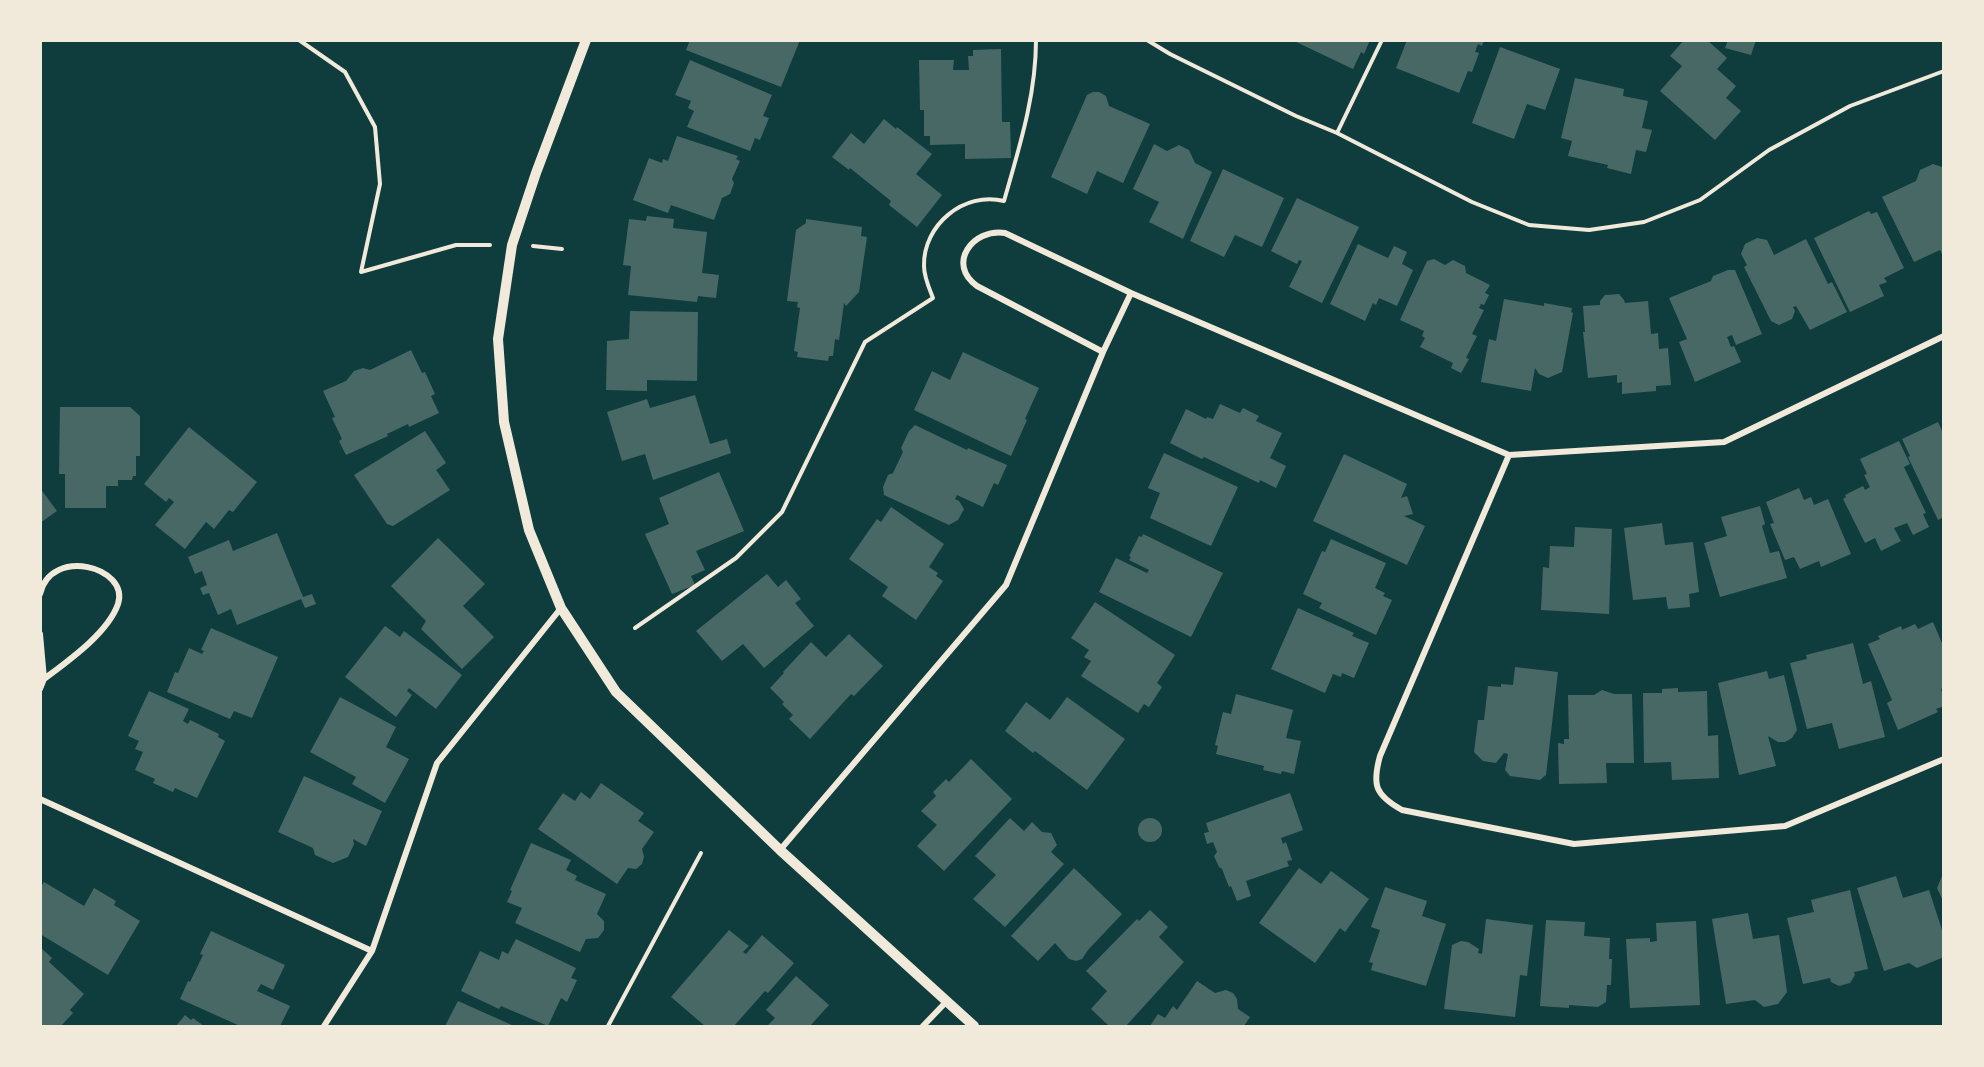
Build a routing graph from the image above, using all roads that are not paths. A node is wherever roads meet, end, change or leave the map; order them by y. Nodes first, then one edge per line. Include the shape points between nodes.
1 (586, 40) edge
2 (1131, 293) junction
3 (1944, 336) edge
4 (1103, 352) junction
5 (1509, 455) junction
6 (40, 594) edge
7 (561, 608) junction
8 (40, 634) edge
9 (44, 679) junction
10 (40, 689) edge
11 (1944, 759) edge
12 (40, 799) edge
13 (780, 850) junction
14 (372, 951) junction
15 (947, 1002) junction
16 (324, 1026) edge
17 (923, 1026) edge
18 (974, 1026) edge

1 - 7 street via 512,245 498,339 504,422 529,530
2 - 4 street
2 - 4 street via 1005,233 993,231 977,238 963,257 963,271 976,286
2 - 5 street
3 - 5 street via 1724,442
4 - 13 street via 1006,585
5 - 11 street via 1380,756 1375,774 1377,790 1388,802 1402,810 1574,844 1785,826
6 - 9 street via 50,576 69,566 78,566 104,572 120,595 108,621
7 - 13 street via 616,692
7 - 14 street via 437,763
8 - 9 street
9 - 10 street
12 - 14 street
13 - 15 street
14 - 16 street
15 - 17 street
15 - 18 street

